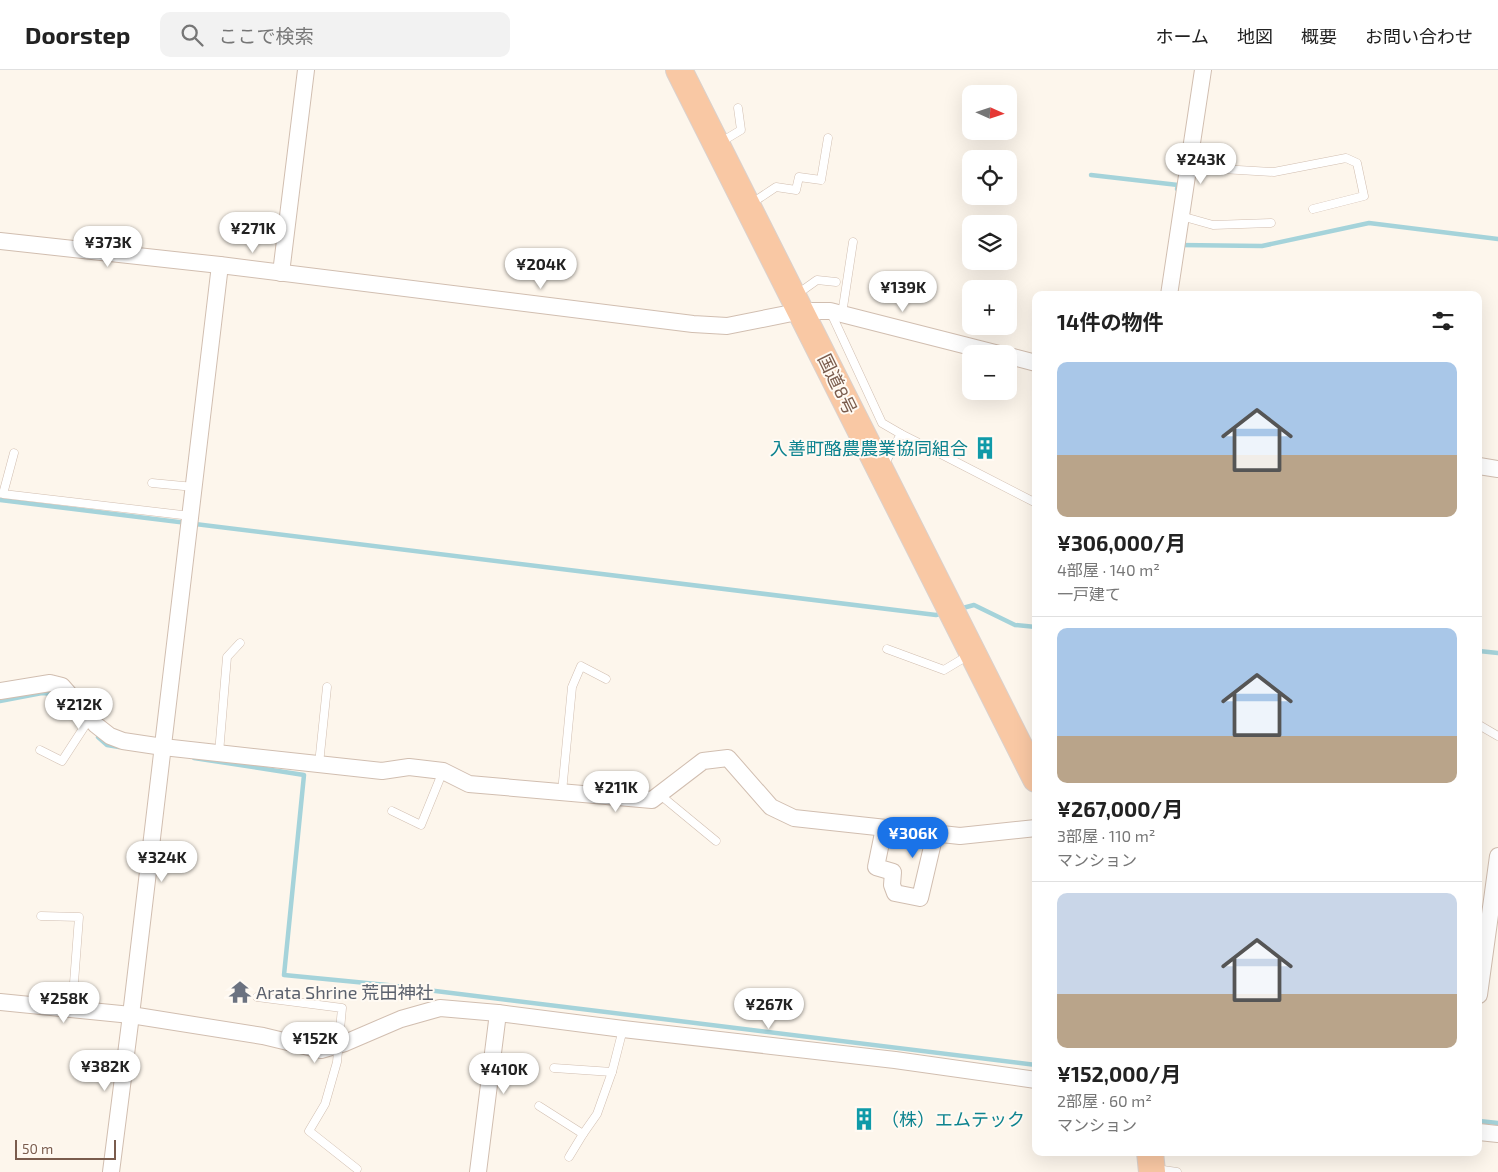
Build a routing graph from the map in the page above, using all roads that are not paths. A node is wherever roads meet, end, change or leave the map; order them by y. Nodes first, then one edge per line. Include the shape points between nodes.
1 (306, 70) edge
2 (679, 70) edge
3 (1203, 70) edge
4 (738, 108) dead end
5 (828, 138) dead end
6 (717, 145) junction
7 (1188, 167) junction
8 (748, 205) junction
9 (1313, 209) dead end
10 (1181, 216) junction
11 (1272, 223) dead end
12 (0, 241) edge
13 (853, 242) dead end
14 (220, 265) junction
15 (281, 274) junction
16 (836, 282) dead end
17 (1170, 291) edge
18 (798, 304) junction
19 (836, 312) junction
20 (964, 345) edge
21 (1017, 358) edge
22 (1032, 362) edge
23 (901, 434) junction
24 (917, 442) dead end
25 (929, 448) dead end
26 (14, 453) dead end
27 (1482, 466) edge
28 (1498, 469) edge
29 (881, 471) junction
30 (152, 483) dead end
31 (194, 487) junction
32 (1032, 501) edge
33 (190, 516) junction
34 (240, 643) dead end
35 (887, 649) dead end
36 (972, 653) junction
37 (606, 679) dead end
38 (327, 687) dead end
39 (0, 691) edge
40 (90, 718) junction
41 (1482, 727) edge
42 (1498, 736) edge
43 (163, 747) junction
44 (40, 750) dead end
45 (219, 753) junction
46 (319, 764) junction
47 (1032, 771) edge
48 (443, 772) junction
49 (562, 792) junction
50 (660, 794) junction
51 (392, 811) dead end
52 (884, 828) junction
53 (1032, 828) edge
54 (935, 834) junction
55 (716, 841) dead end
56 (1498, 856) edge
57 (1489, 908) edge
58 (40, 916) dead end
59 (1482, 969) edge
60 (258, 997) dead end
61 (0, 1002) edge
62 (72, 1009) junction
63 (498, 1013) junction
64 (131, 1015) junction
65 (622, 1029) junction
66 (339, 1045) junction
67 (554, 1068) dead end
68 (612, 1072) junction
69 (1032, 1079) edge
70 (539, 1106) dead end
71 (1482, 1132) edge
72 (583, 1134) junction
73 (1498, 1134) edge
74 (569, 1157) dead end
75 (1151, 1164) edge
76 (357, 1169) dead end
77 (111, 1172) edge
78 (478, 1172) edge
79 (1177, 1172) edge

1 - 15 street
2 - 6 highway, 国道8号
3 - 7 street
4 - 6 lane via 741,130
5 - 8 lane via 821,180 799,177 796,190 776,187
6 - 8 highway, 国道8号
7 - 9 lane via 1274,172 1346,158 1356,163 1364,196
7 - 10 street
8 - 18 highway, 国道8号
10 - 11 lane via 1213,225
10 - 17 street
12 - 14 street
13 - 19 lane
14 - 15 street
14 - 31 street
15 - 18 street via 727,326
16 - 18 lane via 817,280
18 - 19 street
18 - 29 highway, 国道8号
19 - 20 street
19 - 23 lane via 882,424
21 - 22 street
23 - 24 lane
23 - 29 lane
25 - 32 lane
26 - 33 lane via 3,494
27 - 28 street
29 - 36 highway, 国道8号
30 - 31 lane
31 - 33 street
33 - 43 street
34 - 45 lane via 228,657
35 - 36 lane via 944,670
36 - 47 highway, 国道8号
37 - 49 lane via 581,666 572,687
38 - 46 lane
39 - 40 street via 50,683 62,686
40 - 43 street via 110,736
40 - 44 lane via 62,761
41 - 42 lane
43 - 45 street
43 - 64 street
45 - 46 street
46 - 48 street via 382,771 409,767
48 - 49 street via 468,784
48 - 51 lane via 421,825
49 - 50 street via 652,800
50 - 52 street via 703,761 728,758 771,807 794,818
50 - 55 lane
52 - 54 street
52 - 54 street via 876,867 893,872 895,894 920,898
53 - 54 street via 960,836
56 - 57 street
57 - 59 street
58 - 62 lane via 79,917
60 - 66 lane via 342,1008
61 - 62 street
62 - 64 street
63 - 65 street
63 - 66 street via 440,1008 401,1019
63 - 78 street
64 - 66 street via 263,1036 321,1050
64 - 77 street
65 - 68 lane
65 - 69 street via 896,1060
66 - 76 lane via 325,1104 309,1131
67 - 68 lane
68 - 72 lane via 597,1114
70 - 72 lane
71 - 73 street
72 - 74 lane
75 - 79 lane

